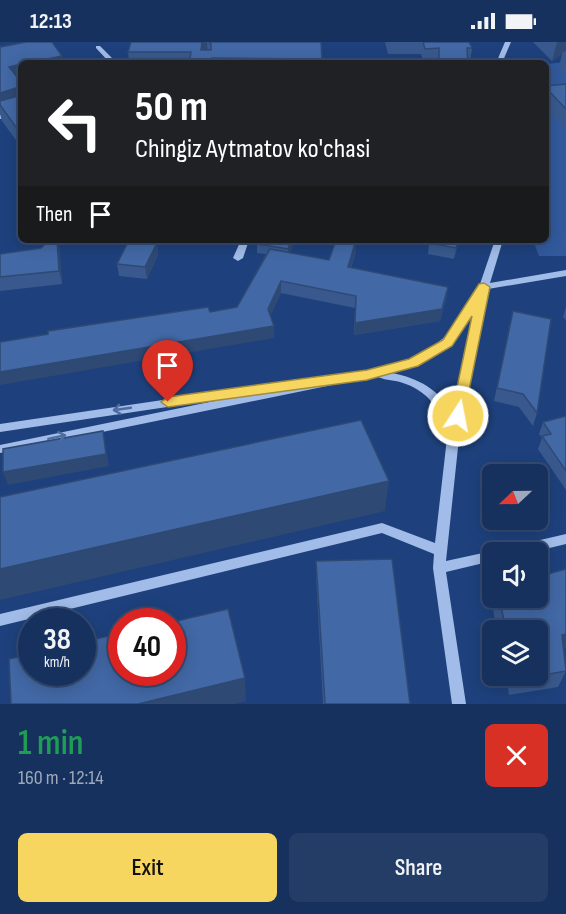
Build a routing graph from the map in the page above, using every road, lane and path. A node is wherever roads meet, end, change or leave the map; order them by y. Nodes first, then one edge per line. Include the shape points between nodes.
1 (508, 42) edge
2 (98, 47) dead end
3 (111, 60) edge
4 (500, 60) edge
5 (18, 113) edge
6 (0, 117) edge
7 (244, 243) edge
8 (498, 243) edge
9 (238, 258) dead end
10 (566, 273) edge
11 (484, 287) junction
12 (367, 375) junction
13 (0, 428) edge
14 (453, 438) junction
15 (0, 449) edge
16 (566, 539) edge
17 (548, 543) edge
18 (441, 551) junction
19 (482, 558) edge
20 (439, 568) junction
21 (0, 620) edge
22 (459, 704) edge

1 - 4 street
2 - 3 street
5 - 6 street
7 - 9 street
8 - 11 street
10 - 11 street
11 - 12 street via 448,343 414,363
11 - 14 street
12 -> 13 street
12 - 14 street via 404,379 431,392 446,410
15 -> 12 street
14 - 18 street
16 - 17 street
18 - 20 street
18 - 21 street via 382,528
19 - 20 street
20 - 22 street

